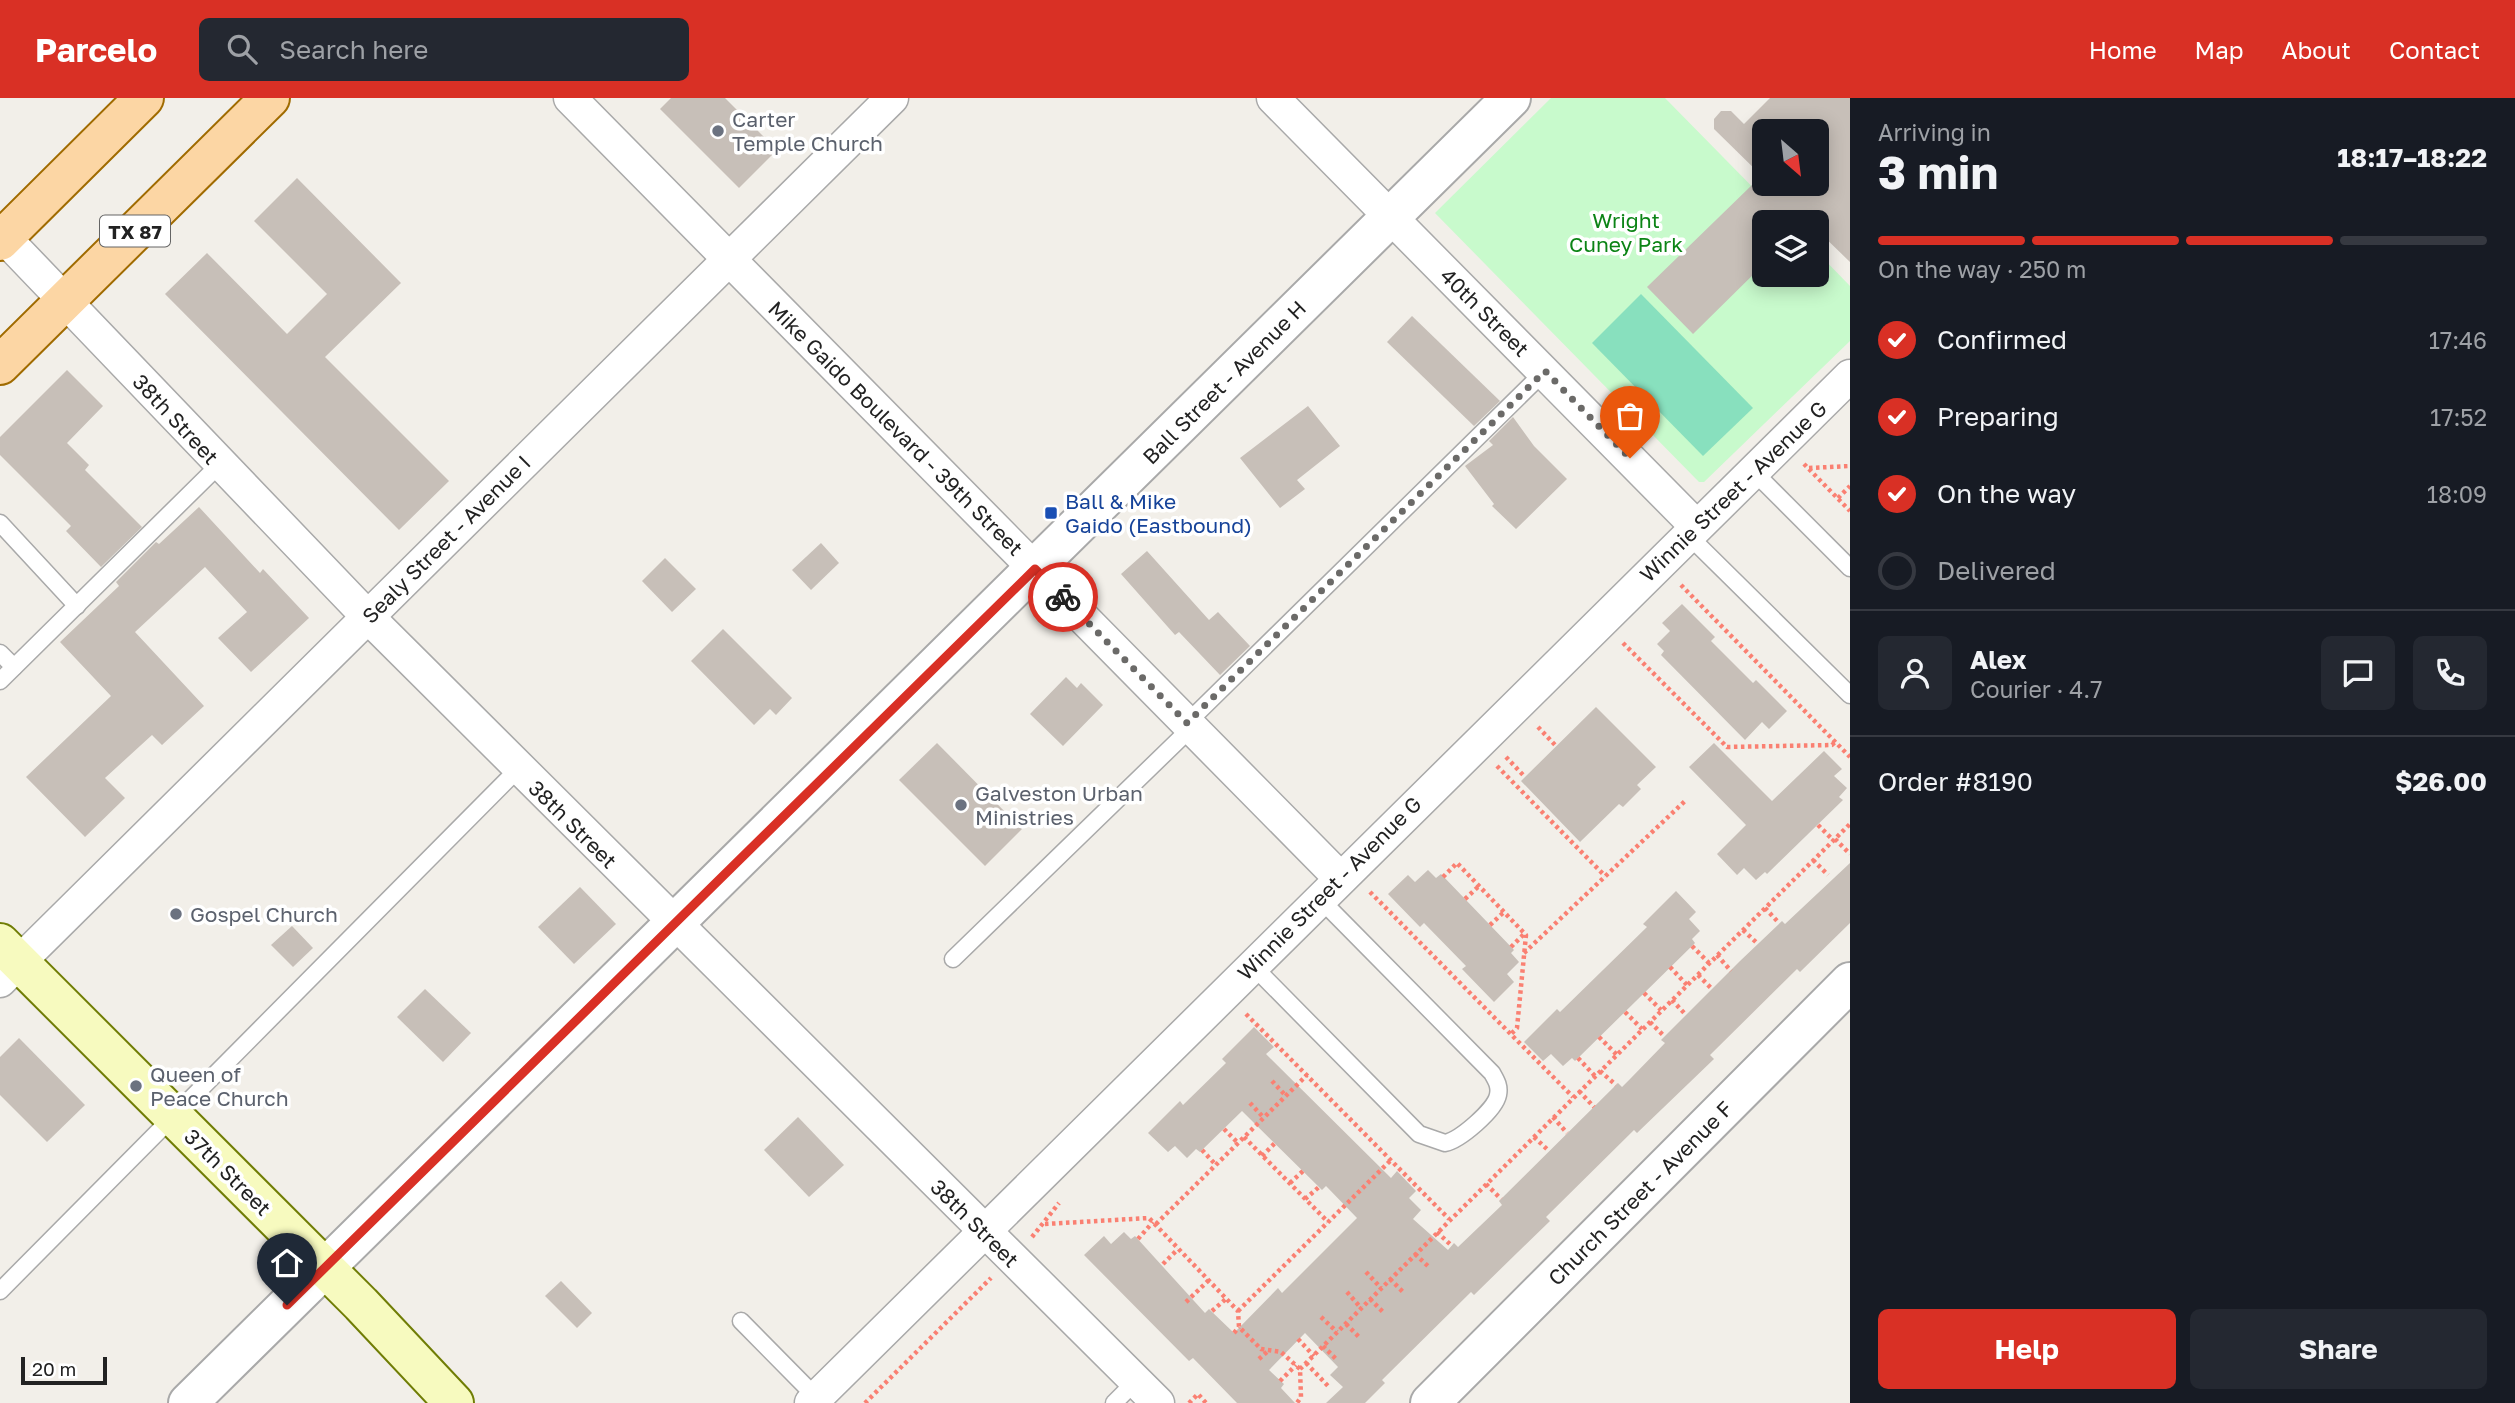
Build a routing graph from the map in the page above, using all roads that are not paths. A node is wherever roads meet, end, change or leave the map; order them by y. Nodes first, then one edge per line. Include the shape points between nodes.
1 (144, 98) edge
2 (271, 98) edge
3 (570, 98) edge
4 (892, 98) edge
5 (1273, 98) edge
6 (1511, 98) edge
7 (1391, 217) junction
8 (1, 237) edge
9 (729, 259) junction
10 (66, 300) junction
11 (0, 365) edge
12 (1545, 371) junction
13 (1850, 376) edge
14 (219, 465) junction
15 (1752, 470) junction
16 (0, 523) edge
17 (1692, 530) junction
18 (1850, 568) edge
19 (1035, 569) junction
20 (77, 606) junction
21 (367, 617) junction
22 (0, 653) edge
23 (14, 667) junction
24 (0, 681) edge
25 (1850, 695) edge
26 (1189, 725) junction
27 (518, 769) junction
28 (1330, 888) junction
29 (674, 925) junction
30 (953, 958) dead end
31 (6, 962) edge
32 (1251, 964) junction
33 (1850, 982) edge
34 (174, 1118) junction
35 (984, 1232) junction
36 (324, 1268) junction
37 (0, 1291) edge
38 (741, 1321) dead end
39 (1136, 1381) junction
40 (813, 1400) edge
41 (188, 1403) edge
42 (454, 1403) edge
43 (1114, 1403) edge
44 (1158, 1403) edge
45 (1430, 1403) edge

1 - 8 main road
2 - 10 main road, TX 87
3 - 9 street, Mike Gaido Boulevard - 39th Street
4 - 9 street, Sealy Street - Avenue I
5 - 7 street, 40th Street
6 - 7 street, Ball Street - Avenue H
7 - 12 street, 40th Street
7 - 19 street, Ball Street - Avenue H
8 - 10 street, 38th Street
9 - 19 street, Mike Gaido Boulevard - 39th Street
9 - 21 street, Sealy Street - Avenue I
10 - 11 main road, TX 87
10 - 14 street, 38th Street
12 - 17 street, 40th Street
12 - 26 lane
13 - 15 street, Winnie Street - Avenue G
14 - 20 lane
14 - 21 street, 38th Street
15 - 17 street, Winnie Street - Avenue G
15 - 18 lane
16 - 20 lane
17 - 25 lane
17 - 28 street, Winnie Street - Avenue G
19 - 26 street, Mike Gaido Boulevard - 39th Street
19 - 29 street, Ball Street - Avenue H
20 - 23 lane
21 - 27 street, 38th Street
21 - 31 street, Sealy Street - Avenue I
22 - 23 lane
23 - 24 lane
26 - 28 street, Mike Gaido Boulevard - 39th Street
26 - 30 lane
27 - 29 street, 38th Street
27 - 34 lane
28 - 32 street, Winnie Street - Avenue G
28 - 32 lane via 1492,1073 1499,1087 1495,1102 1466,1133 1445,1143 1419,1134
29 - 35 street, 38th Street
29 - 36 street, Ball Street - Avenue H
31 - 34 main road, 37th Street
32 - 35 street, Winnie Street - Avenue G
33 - 45 street, Church Street - Avenue F
34 - 36 main road, 37th Street
34 - 37 lane
35 - 39 street, 38th Street
35 - 40 street, Winnie Street - Avenue G
36 - 41 street, Ball Street - Avenue H
36 - 42 main road, 37th Street
38 - 40 lane
39 - 43 lane
39 - 44 street, 38th Street

